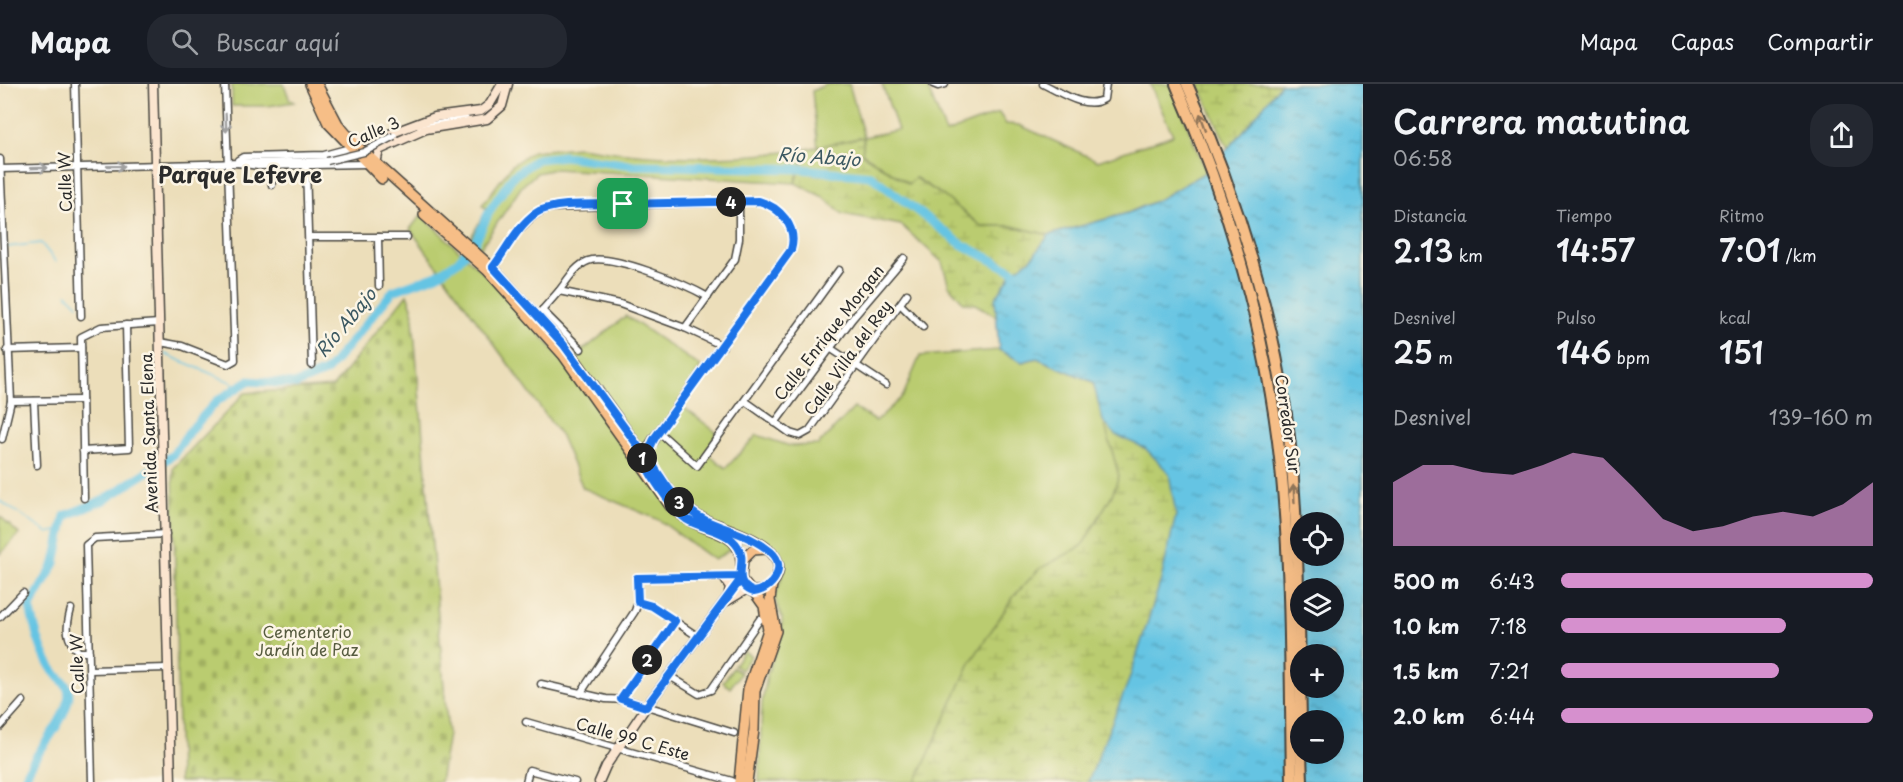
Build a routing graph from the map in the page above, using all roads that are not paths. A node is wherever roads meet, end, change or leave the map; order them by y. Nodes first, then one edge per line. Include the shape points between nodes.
1 (75, 84) edge
2 (153, 84) edge
3 (225, 84) edge
4 (310, 84) edge
5 (317, 84) edge
6 (933, 84) edge
7 (945, 84) edge
8 (1044, 84) edge
9 (1106, 84) edge
10 (1176, 84) edge
11 (1187, 84) edge
12 (506, 85) edge
13 (347, 135) junction
14 (371, 141) junction
15 (350, 148) junction
16 (380, 150) junction
17 (0, 159) edge
18 (231, 162) junction
19 (371, 164) junction
20 (155, 165) junction
21 (270, 166) junction
22 (306, 166) junction
23 (77, 167) junction
24 (0, 169) edge
25 (272, 185) dead end
26 (739, 202) junction
27 (309, 237) junction
28 (378, 237) junction
29 (407, 237) dead end
30 (477, 257) junction
31 (904, 258) dead end
32 (493, 267) junction
33 (839, 270) dead end
34 (379, 286) dead end
35 (559, 291) junction
36 (907, 294) dead end
37 (708, 297) junction
38 (901, 305) junction
39 (540, 313) junction
40 (81, 315) dead end
41 (159, 323) junction
42 (126, 325) junction
43 (923, 327) dead end
44 (3, 328) edge
45 (685, 328) junction
46 (160, 342) junction
47 (723, 346) junction
48 (81, 348) junction
49 (830, 348) junction
50 (7, 350) junction
51 (580, 350) dead end
52 (312, 365) dead end
53 (857, 366) junction
54 (886, 385) dead end
55 (34, 400) junction
56 (82, 400) junction
57 (11, 401) junction
58 (745, 401) junction
59 (775, 423) junction
60 (655, 436) junction
61 (631, 437) junction
62 (2, 440) dead end
63 (641, 450) junction
64 (83, 451) junction
65 (650, 462) junction
66 (38, 465) dead end
67 (84, 498) dead end
68 (678, 513) junction
69 (166, 534) junction
70 (767, 549) junction
71 (741, 564) junction
72 (740, 577) junction
73 (724, 578) junction
74 (772, 584) junction
75 (751, 590) junction
76 (729, 592) junction
77 (23, 593) dead end
78 (638, 602) junction
79 (71, 609) dead end
80 (717, 609) junction
81 (0, 617) edge
82 (760, 619) dead end
83 (675, 621) junction
84 (697, 636) junction
85 (89, 652) junction
86 (168, 668) junction
87 (90, 670) junction
88 (668, 675) junction
89 (541, 684) dead end
90 (580, 694) junction
91 (621, 699) junction
92 (23, 701) dead end
93 (646, 707) junction
94 (1301, 710) edge
95 (526, 722) dead end
96 (0, 727) edge
97 (734, 734) dead end
98 (619, 747) junction
99 (1301, 764) edge
100 (92, 782) edge
101 (171, 782) edge
102 (526, 782) edge
103 (575, 782) edge
104 (599, 782) edge
105 (736, 782) edge
106 (747, 782) edge
107 (1292, 782) edge
108 (1302, 782) edge

1 - 23 street, Calle W
2 - 20 street, Avenida Santa Elena
3 -> 18 street
4 - 15 main road via 321,111
5 - 13 main road
6 - 7 street
8 - 9 street via 1087,104 1104,99
10 - 107 highway, Corredor Sur via 1210,167 1243,269 1273,406 1287,552
94 -> 11 highway, Corredor Sur via 1293,477 1272,343 1244,237
12 - 14 street via 484,110 428,119
12 - 16 street via 502,106 491,117 414,133
12 - 18 street, Calle 3, bridge via 495,108 482,116 437,122 394,136 364,152 327,161
13 - 14 street
13 - 19 main road
14 - 16 street via 371,149
15 - 18 street, Calle 3 via 330,155 243,157
15 - 19 main road
16 - 19 street
17 - 24 street
18 - 20 street, Calle 3
18 - 21 street, Calle 3
18 - 46 street via 235,360 228,364
19 - 22 street, Calle 3
19 - 30 main road
23 -> 20 street, Calle 3
20 - 41 street, Avenida Santa Elena
21 - 22 street, Calle 3
21 - 25 street
22 - 27 street
24 -> 23 street, Calle 3
23 - 40 street, Calle W
24 - 44 street
26 - 32 street via 548,208 527,221
26 - 37 street via 738,250
26 - 47 street via 770,204 783,215 793,240 791,250
27 - 28 street
27 - 52 street
28 - 29 street
28 - 34 street
30 - 32 main road
30 - 68 main road via 568,362
31 - 49 street, Calle Enrique Morgan
32 - 39 main road
33 - 58 street
35 - 37 street via 580,265 597,260 663,275
35 - 39 street
35 - 45 street via 620,304
36 - 38 street, Calle Villa del Rey
37 - 45 street
38 - 43 street
38 - 53 street, Calle Villa del Rey
39 - 51 street
39 - 61 main road
41 - 42 street
41 - 46 street, Avenida Santa Elena
42 - 48 street via 101,327 81,337
42 - 64 street via 129,448
44 - 50 street
45 - 47 street
46 - 69 street, Avenida Santa Elena
47 - 60 street
48 - 50 street
48 - 56 street
49 - 53 street
49 - 59 street, Calle Enrique Morgan
50 - 57 street
53 - 54 street
53 - 59 street, Calle Villa del Rey via 809,431 800,436
55 - 56 street
55 - 57 street
55 - 66 street
56 - 64 street
57 - 62 street
58 - 59 street, Calle Villa del Rey
58 - 60 street via 697,466
60 - 61 main road via 644,441
60 - 63 street
60 - 65 main road via 648,449
61 - 63 main road
63 - 65 main road
63 - 68 main road via 643,462
64 - 67 street
65 - 70 main road via 675,498 691,512 741,533
68 - 71 main road via 732,540 740,549
69 - 85 street, Calle W via 95,537 87,545
69 - 86 street, Avenida Santa Elena
70 - 71 main road via 753,550
70 - 74 main road via 777,561
71 - 72 main road
72 - 73 street
72 - 75 main road
72 - 76 street
73 - 76 street
73 - 78 street via 637,578
74 - 75 main road
74 - 106 main road via 776,631 755,692
75 - 80 street via 735,594
75 - 105 main road via 764,606 768,630 748,689
76 - 80 street
77 - 81 street
78 - 83 street
78 - 90 street
79 - 85 street via 67,632 70,643 79,652
80 - 84 street
82 - 88 street via 711,690 699,694
83 - 84 street
83 - 91 street
84 - 88 street
85 - 87 street, Calle W
86 - 87 street
86 - 101 street, Avenida Santa Elena
87 - 100 street, Calle W
88 - 93 street
89 - 90 street
90 - 91 street
91 - 93 street
92 - 96 street
93 - 97 street
93 - 98 street
95 - 98 street, Calle 99 C Este
98 - 104 street
98 - 105 street, Calle 99 C Este
99 - 108 highway
102 - 103 street via 529,770

